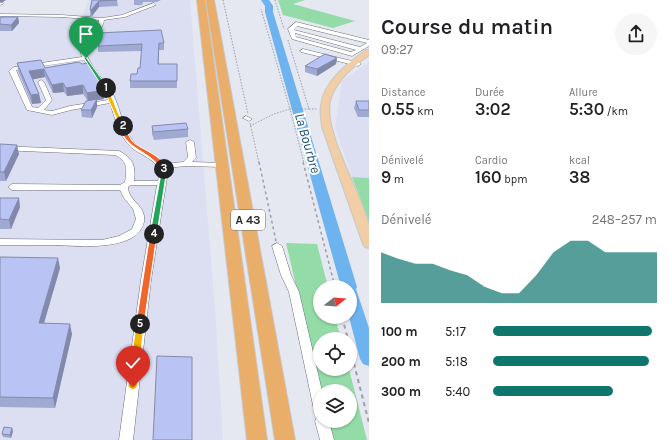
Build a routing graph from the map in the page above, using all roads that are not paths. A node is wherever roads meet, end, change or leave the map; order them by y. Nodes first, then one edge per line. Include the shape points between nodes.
1 (201, 0) edge
2 (210, 0) edge
3 (154, 4) dead end
4 (0, 15) edge
5 (102, 20) junction
6 (93, 35) junction
7 (101, 35) edge
8 (365, 47) edge
9 (303, 51) dead end
10 (369, 57) edge
11 (86, 58) junction
12 (71, 60) junction
13 (355, 64) junction
14 (47, 67) edge
15 (41, 82) dead end
16 (112, 101) junction
17 (39, 111) junction
18 (190, 142) dead end
19 (0, 148) edge
20 (185, 164) junction
21 (223, 165) junction
22 (163, 166) junction
23 (162, 183) junction
24 (126, 186) junction
25 (12, 187) dead end
26 (0, 242) edge
27 (369, 244) edge
28 (277, 246) dead end
29 (314, 384) edge
30 (324, 428) edge
31 (126, 440) edge
32 (257, 440) edge
33 (285, 440) edge
34 (327, 440) edge

1 - 21 highway, A 43
2 - 33 highway, A 43
3 - 5 street via 123,16
4 - 5 street
5 - 6 street
6 - 7 street
6 - 11 street via 84,44 83,53
8 - 8 street via 292,30 296,24
8 - 13 main road
9 - 13 street
10 - 13 main road
11 - 12 street
11 - 16 street
12 - 14 street via 65,65
12 - 17 street via 18,67 12,71 29,109
13 - 27 main road via 329,92 326,101 327,127
15 - 17 street via 49,100
16 - 17 street via 52,113
16 - 22 street via 130,143
18 - 20 street via 192,158
19 - 24 street via 116,153 129,162 131,167
20 - 21 street
20 - 22 street
21 - 32 highway, A 43
22 - 23 street
23 - 24 street
23 - 31 street via 146,280
24 - 25 street
24 - 26 street via 128,198 138,210 140,221 134,231 124,238 102,243
28 - 29 street via 294,292
30 - 34 street

